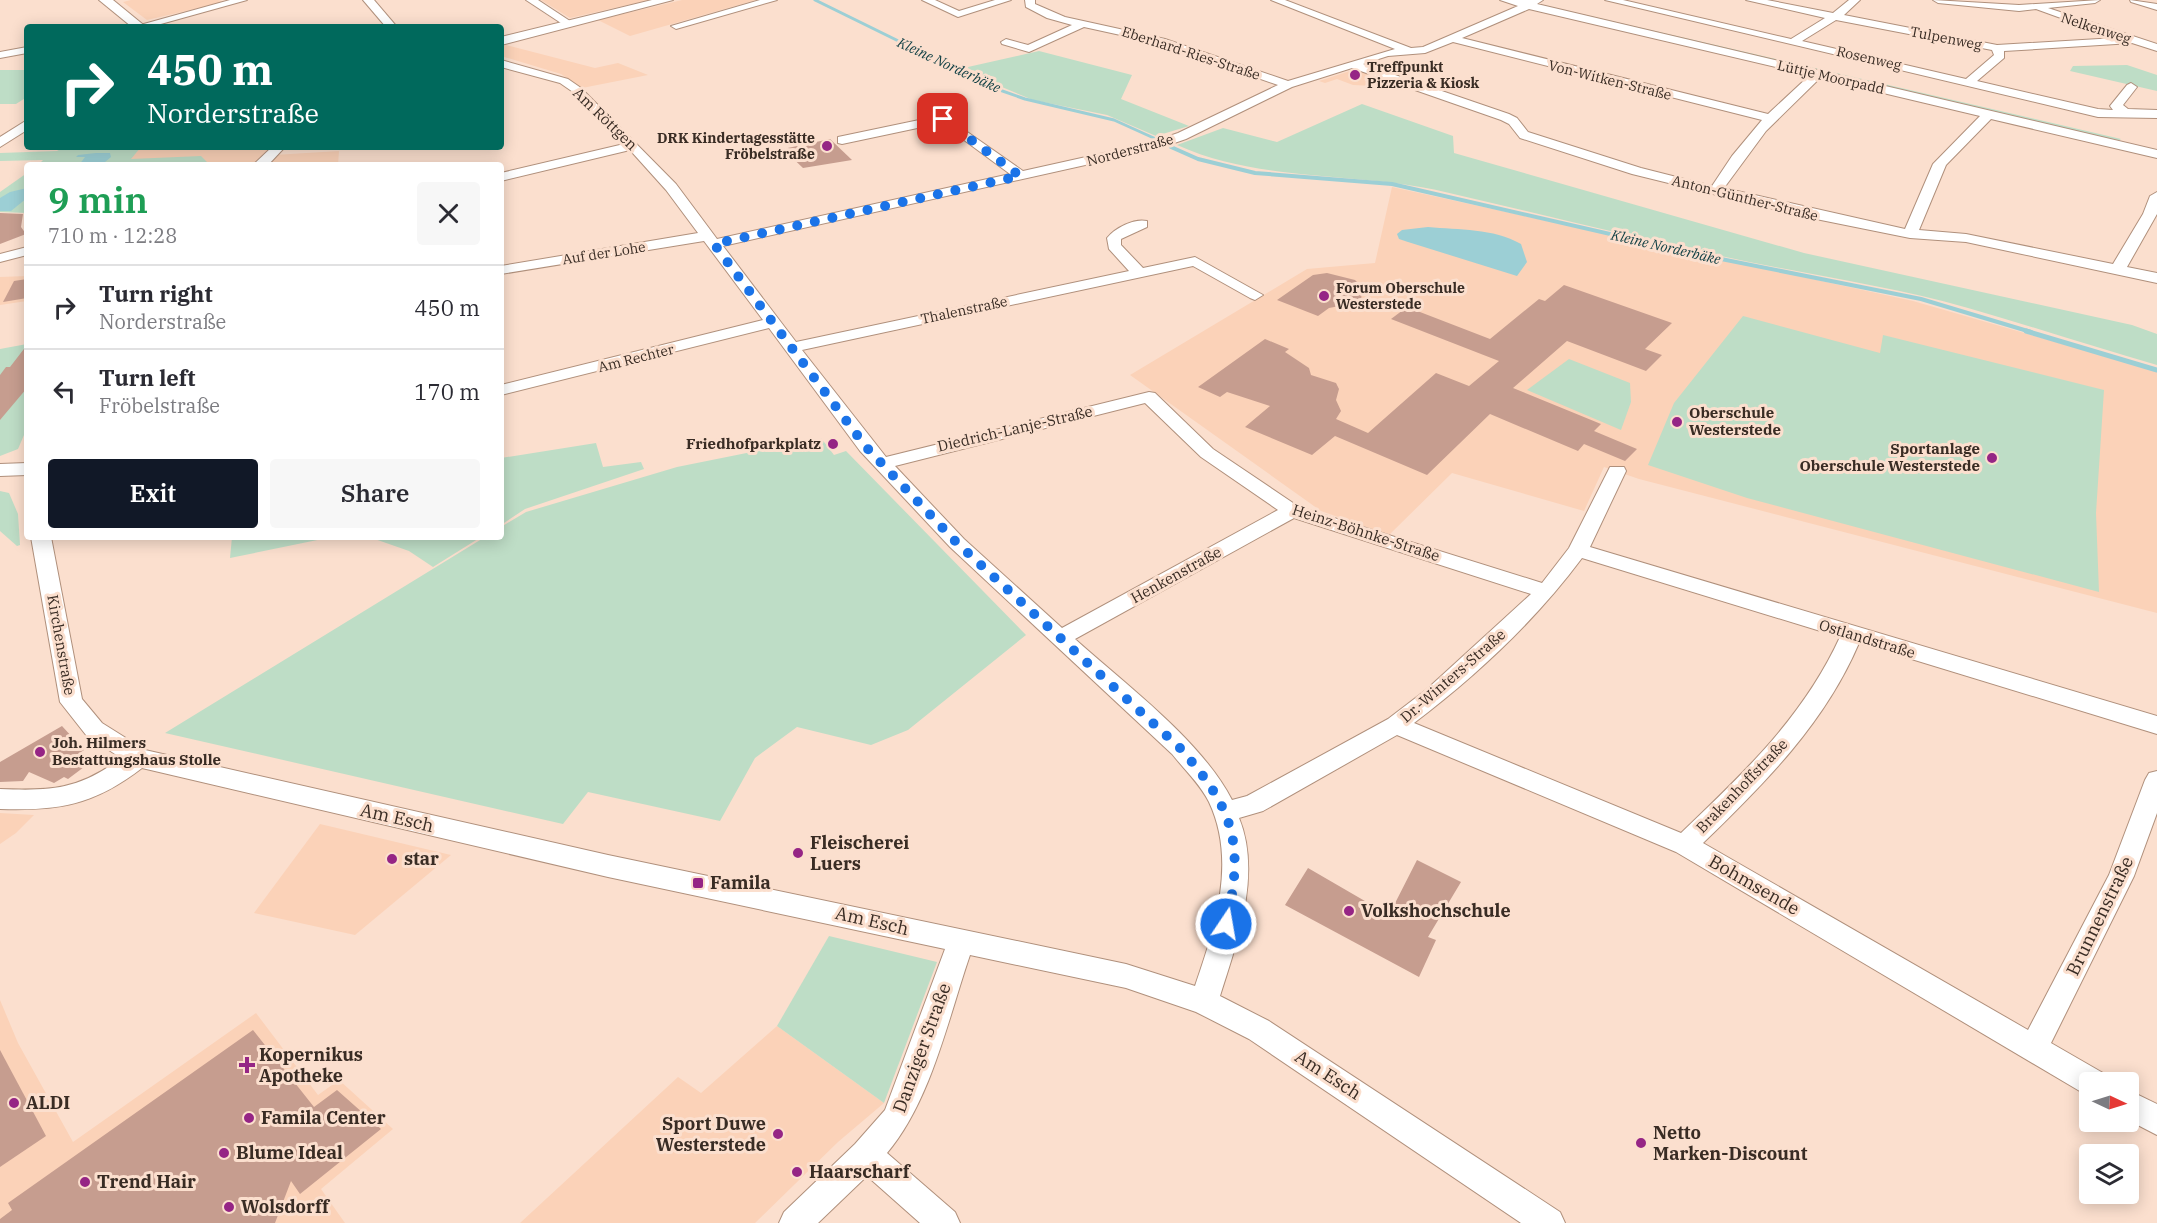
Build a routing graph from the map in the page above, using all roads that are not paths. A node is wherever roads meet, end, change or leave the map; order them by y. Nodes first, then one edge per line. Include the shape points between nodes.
1 (105, 0) edge
2 (242, 0) edge
3 (368, 0) edge
4 (531, 0) edge
5 (667, 0) edge
6 (772, 0) edge
7 (927, 0) edge
8 (1006, 0) edge
9 (1030, 0) edge
10 (1276, 0) edge
11 (1505, 0) edge
12 (1610, 0) edge
13 (1751, 0) edge
14 (1855, 0) edge
15 (1938, 0) edge
16 (2096, 0) edge
17 (2135, 0) edge
18 (1534, 3) edge
19 (2157, 7) edge
20 (2034, 8) junction
21 (1829, 17) junction
22 (568, 23) junction
23 (135, 24) edge
24 (150, 24) edge
25 (389, 24) edge
26 (1080, 25) junction
27 (676, 26) dead end
28 (1452, 39) junction
29 (504, 40) edge
30 (2134, 40) junction
31 (1006, 42) dead end
32 (1792, 42) junction
33 (1997, 48) junction
34 (2157, 48) edge
35 (24, 51) edge
36 (1412, 52) junction
37 (0, 55) edge
38 (504, 64) edge
39 (1351, 64) junction
40 (1818, 74) junction
41 (1968, 83) junction
42 (1288, 85) junction
43 (2131, 87) dead end
44 (2157, 114) edge
45 (1988, 115) junction
46 (2127, 115) junction
47 (1769, 118) junction
48 (24, 126) edge
49 (842, 140) dead end
50 (0, 143) edge
51 (633, 146) junction
52 (276, 150) edge
53 (2157, 154) edge
54 (263, 162) edge
55 (504, 176) edge
56 (1020, 176) junction
57 (1715, 192) junction
58 (2157, 196) edge
59 (1142, 224) dead end
60 (1910, 234) junction
61 (711, 240) junction
62 (24, 252) edge
63 (0, 258) edge
64 (2118, 268) junction
65 (504, 270) edge
66 (1139, 272) junction
67 (2157, 278) edge
68 (1255, 295) dead end
69 (771, 323) junction
70 (790, 348) junction
71 (504, 389) edge
72 (1149, 397) joint
73 (882, 464) junction
74 (24, 469) edge
75 (0, 471) edge
76 (1617, 471) dead end
77 (1292, 511) junction
78 (42, 540) edge
79 (1578, 550) junction
80 (1546, 591) junction
81 (1852, 634) junction
82 (1059, 639) junction
83 (1396, 725) junction
84 (2157, 725) edge
85 (138, 758) junction
86 (2157, 780) edge
87 (0, 799) edge
88 (1226, 812) junction
89 (1686, 845) junction
90 (961, 941) junction
91 (1204, 1002) junction
92 (2034, 1048) junction
93 (2079, 1075) edge
94 (2139, 1110) edge
95 (2157, 1120) edge
96 (866, 1155) junction
97 (795, 1223) edge
98 (944, 1223) edge
99 (1549, 1223) edge

1 - 23 street
2 - 24 street
3 - 25 street
4 - 22 street
5 - 22 street
6 - 27 street
7 - 8 street via 953,15
9 - 26 street, Eberhard-Ries-Straße via 1030,5 1038,10
10 - 36 street
11 - 18 street, Lüttje Moorpadd
12 - 32 street, Rosenweg
13 - 21 street, Tulpenweg
14 - 21 street
15 - 20 street
16 - 20 street
17 - 19 street
18 - 28 street, Norderstraße
18 - 40 street, Lüttje Moorpadd
20 - 30 street, Nelkenweg
21 - 32 street
21 - 33 street, Tulpenweg
22 - 29 street
26 - 31 street via 1029,49
26 - 42 street, Eberhard-Ries-Straße via 1117,29
28 - 36 street, Norderstraße via 1425,51
28 - 47 street, Von-Witken-Straße
30 - 33 street, Tulpenweg
30 - 34 street, Nelkenweg
32 - 41 street, Rosenweg
33 - 41 street via 2000,56
35 - 37 street
36 - 39 street, Norderstraße via 1387,53
38 - 51 street, Am Röttgen via 564,81
39 - 42 street, Norderstraße
39 - 57 street, Anton-Günther-Straße via 1505,117 1524,135 1538,140
40 - 45 street, Lüttje Moorpadd
40 - 47 street
41 - 46 street, Rosenweg via 2098,113
42 - 56 street, Norderstraße via 1175,139
43 - 46 street via 2116,106
44 - 46 street, Rosenweg via 2141,111
45 - 53 street, Lüttje Moorpadd
45 - 60 street via 1940,164
47 - 57 street via 1737,156
48 - 50 street
49 - 56 street via 943,119
51 - 55 street
51 - 61 street, Am Röttgen via 671,187
52 - 54 street
56 - 61 street, Norderstraße
57 - 60 street, Anton-Günther-Straße
58 - 64 street
59 - 66 street via 1114,238 1114,246
60 - 64 street, Anton-Günther-Straße via 1966,238
61 - 65 street, Auf der Lohe
61 - 69 street, Am Röttgen
62 - 63 street
64 - 67 street, Anton-Günther-Straße
66 - 68 street, Thalenstraße via 1195,261
66 - 70 street, Thalenstraße
69 - 70 street, Am Röttgen
69 - 71 street, Am Rechter
70 - 73 street, Am Röttgen
72 - 73 street, Diedrich-Lanje-Straße
72 - 77 street, Heinz-Böhnke-Straße via 1207,453
73 - 82 street, Am Röttgen via 957,543
74 - 75 street
76 - 79 street, Dr.-Winters-Straße
77 - 80 street, Heinz-Böhnke-Straße
77 - 82 street, Henkenstraße
78 - 85 street, Kirchenstraße via 71,702 94,729
79 - 80 street, Dr.-Winters-Straße
79 - 81 street, Ostlandstraße
80 - 83 street, Dr.-Winters-Straße via 1434,696
81 - 84 street, Ostlandstraße
81 - 89 street, Brakenhoffstraße via 1830,681 1801,722 1767,764
82 - 88 street, Am Röttgen via 1180,748 1209,783
83 - 88 street, Dr.-Winters-Straße via 1254,804
83 - 89 street, Bohmsende
85 - 87 street via 101,785 75,797 45,801
85 - 90 street, Am Esch via 597,864
86 - 92 street, Brunnenstraße via 2121,876
88 - 91 street, Am Röttgen via 1236,869 1231,903
89 - 92 street, Bohmsende
90 - 91 street, Am Esch via 1126,976
90 - 96 street, Danziger Straße via 896,1120
91 - 99 street, Am Esch via 1269,1036
92 - 93 street, Bohmsende
94 - 95 street
96 - 97 street, Danziger Straße
96 - 98 street

